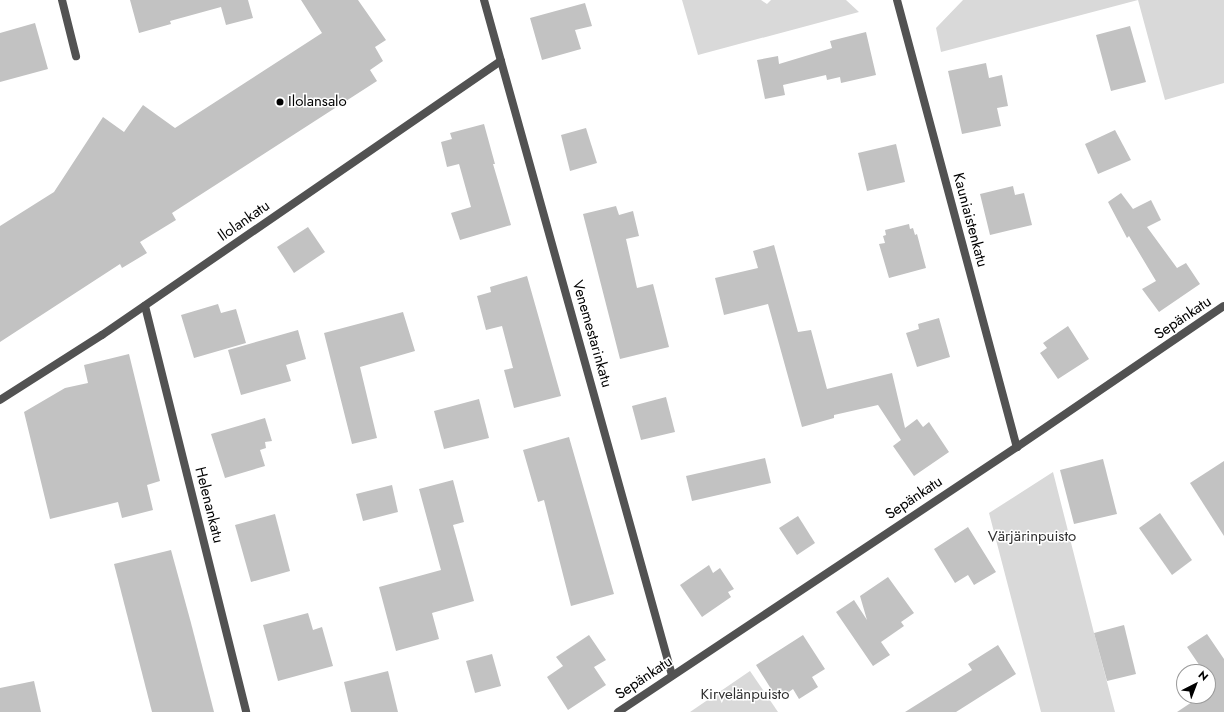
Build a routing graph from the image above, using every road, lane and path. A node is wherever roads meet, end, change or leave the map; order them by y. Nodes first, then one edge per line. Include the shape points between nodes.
1 (62, 0) edge
2 (484, 0) edge
3 (897, 0) edge
4 (76, 56) dead end
5 (501, 61) junction
6 (145, 306) junction
7 (1224, 306) edge
8 (0, 400) edge
9 (1017, 447) junction
10 (672, 675) junction
11 (246, 712) edge
12 (618, 712) edge

1 - 4 street
2 - 5 street, Venemestarinkatu
3 - 9 street, Kauniaistenkatu
5 - 6 street, Ilolankatu
5 - 10 street, Venemestarinkatu
6 - 8 street, Ilolankatu
6 - 11 street, Helenankatu
7 - 9 street, Sepänkatu
9 - 10 street, Sepänkatu
10 - 12 street, Sepänkatu

